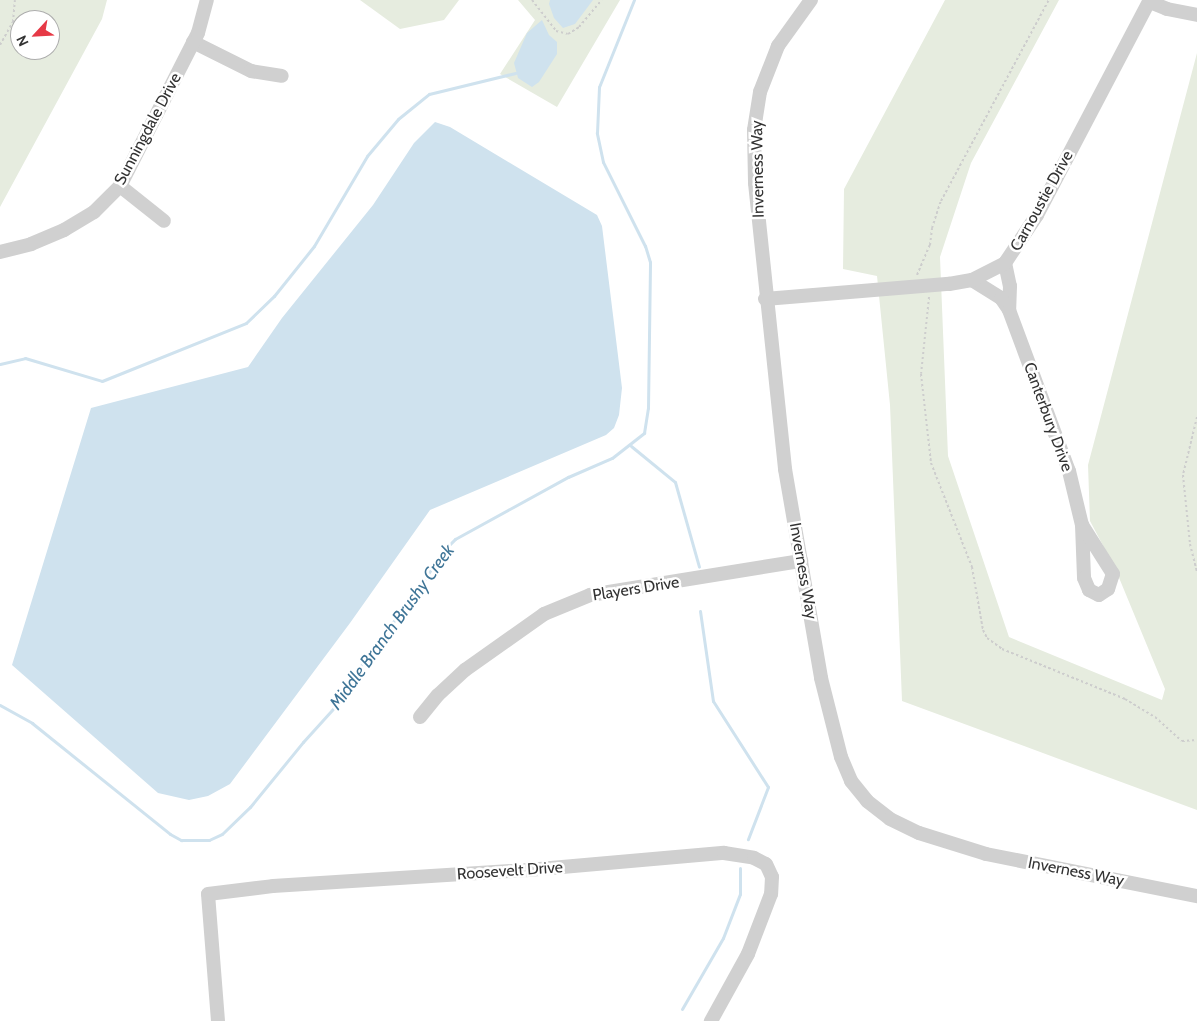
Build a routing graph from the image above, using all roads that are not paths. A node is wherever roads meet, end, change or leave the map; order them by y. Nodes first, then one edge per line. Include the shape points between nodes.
1 (207, 0) edge
2 (811, 0) edge
3 (1150, 1) edge
4 (1197, 15) edge
5 (193, 42) junction
6 (282, 76) dead end
7 (120, 186) junction
8 (164, 221) dead end
9 (0, 252) edge
10 (1005, 263) junction
11 (972, 280) junction
12 (764, 299) junction
13 (1009, 310) junction
14 (1082, 525) dead end
15 (801, 561) junction
16 (420, 717) dead end
17 (1197, 896) edge
18 (218, 1021) edge
19 (711, 1021) edge

1 - 5 street, Sunningdale Drive
2 - 12 street, Inverness Way via 778,46 760,92 754,130
3 - 4 street via 1166,9
3 - 10 street, Carnoustie Drive via 1037,215
5 - 6 street via 251,71
5 - 7 street, Sunningdale Drive
7 - 8 street
7 - 9 street, Sunningdale Drive via 94,212 64,230 31,244
10 - 11 street, Carnoustie Drive
10 - 13 street, Canterbury Drive via 1010,286
11 - 12 street, Carnoustie Drive via 923,287
11 - 13 street, Canterbury Drive via 1001,298
12 - 15 street, Inverness Way via 784,469
13 - 14 street, Canterbury Drive via 1054,424
15 - 16 street, Players Drive via 581,599 544,614 465,670
15 - 17 street, Inverness Way via 821,678 841,757 851,781 867,801 890,819 919,833 986,854
18 - 19 street, Roosevelt Drive via 208,894 273,886 528,870 724,853 754,858 766,864 771,894 748,954

